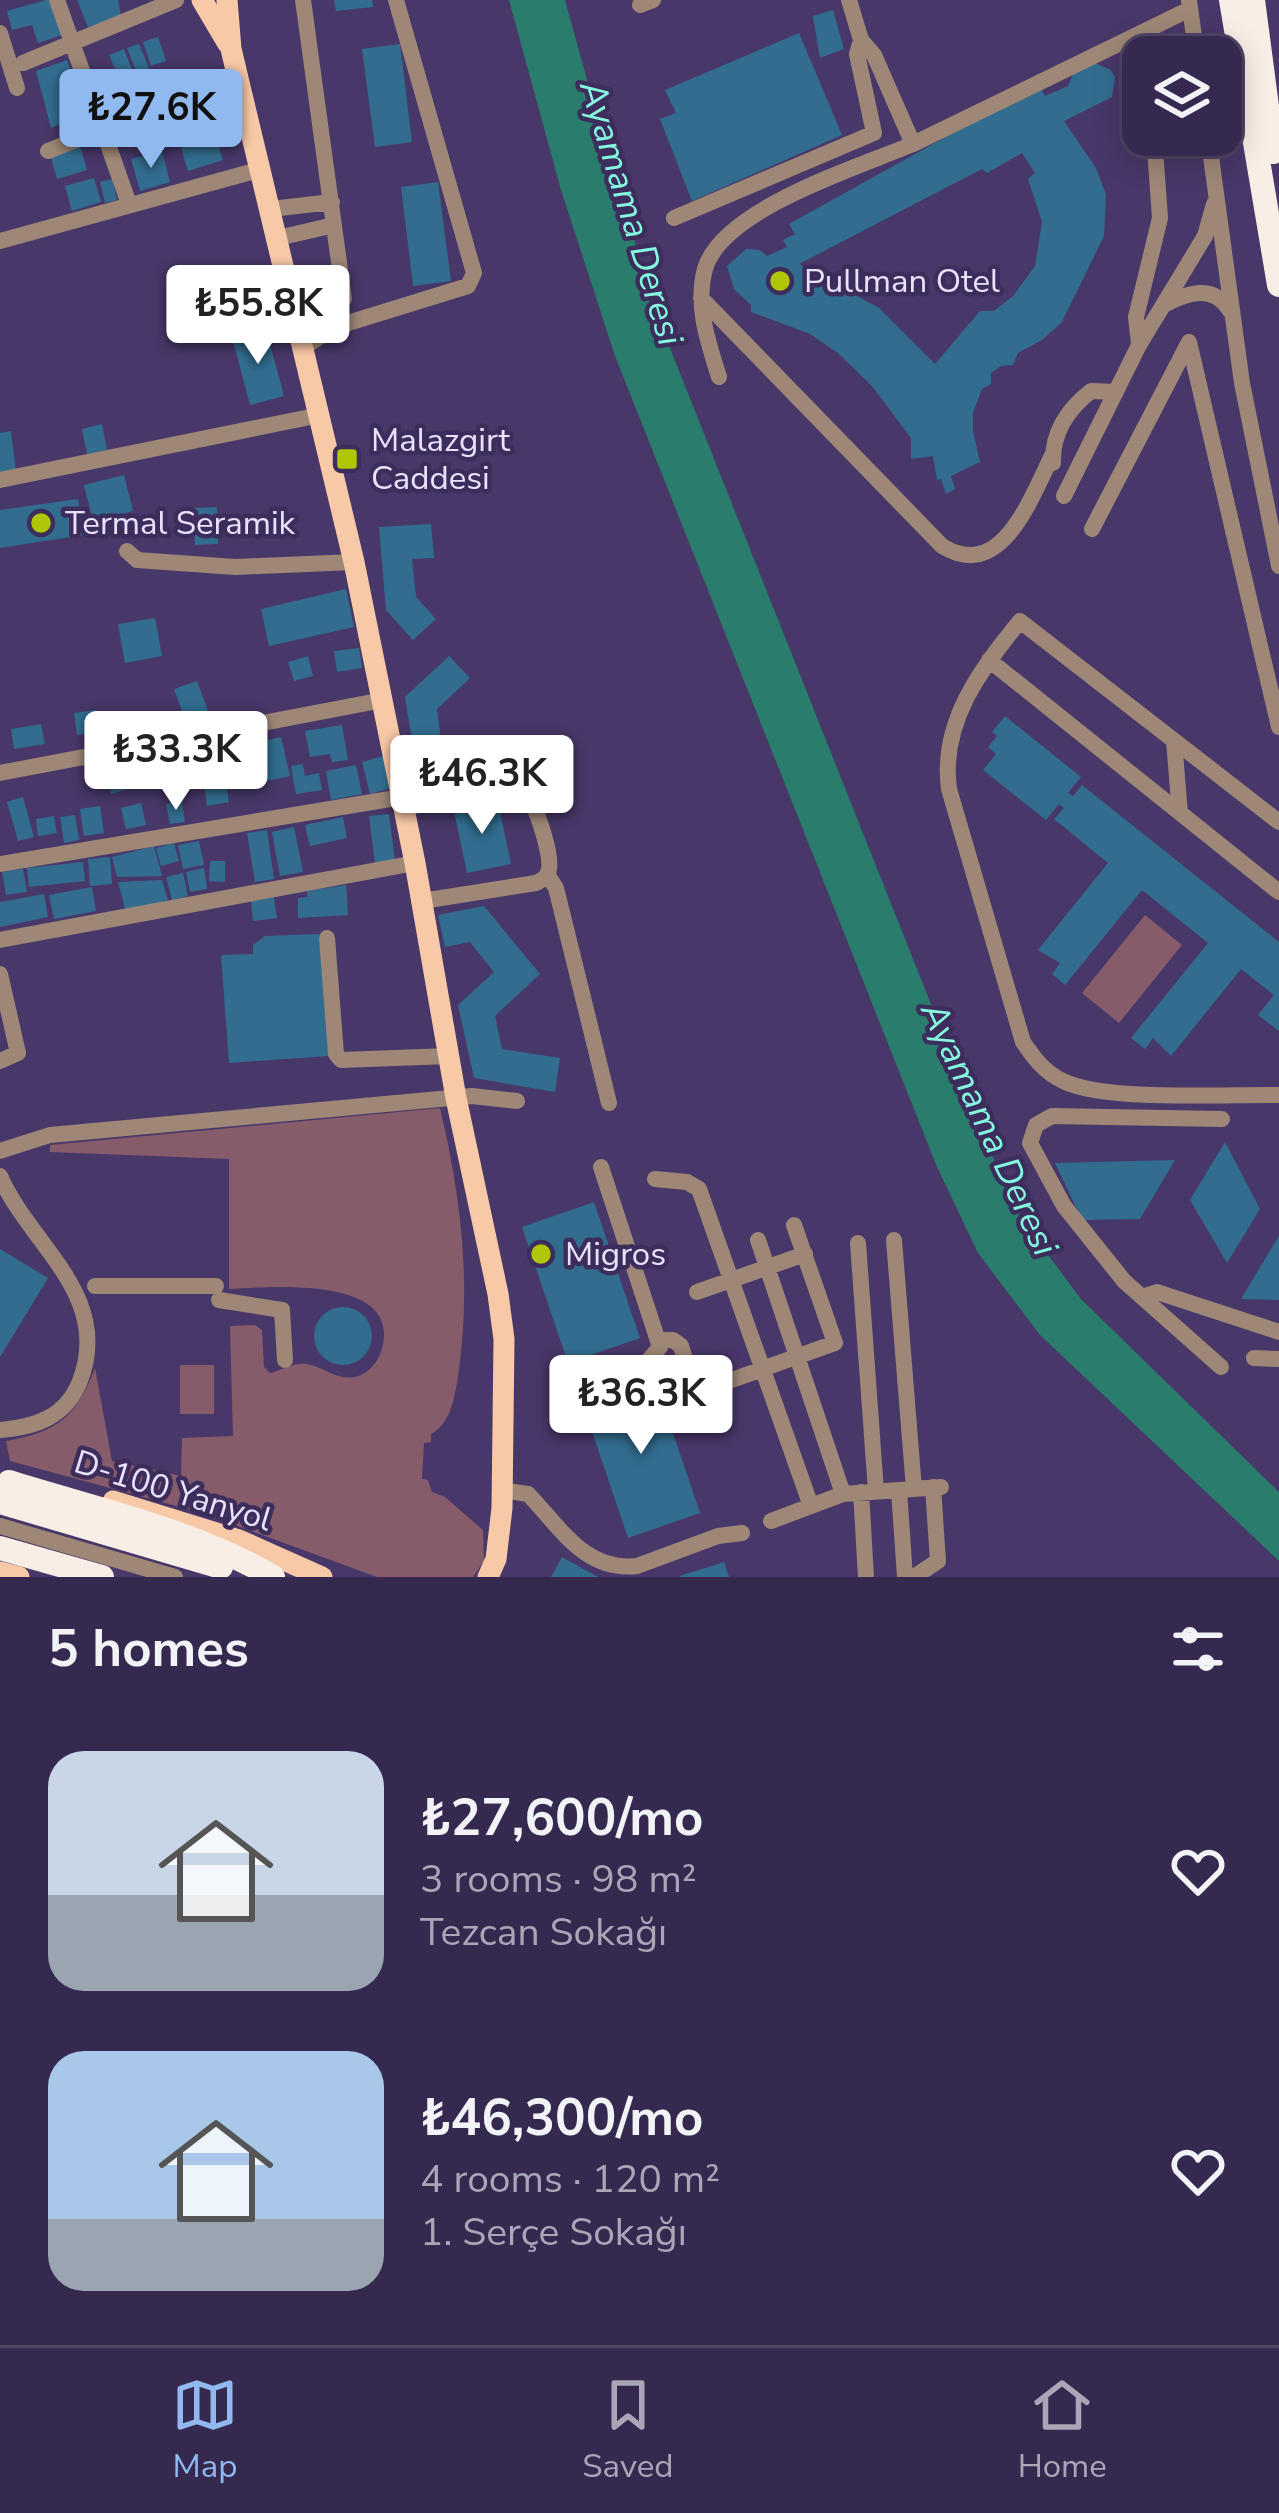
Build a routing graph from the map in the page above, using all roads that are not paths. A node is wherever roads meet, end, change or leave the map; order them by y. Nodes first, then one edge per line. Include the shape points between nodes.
1 (57, 0) edge
2 (176, 0) edge
3 (202, 0) edge
4 (227, 0) edge
5 (303, 0) edge
6 (396, 0) edge
7 (849, 0) edge
8 (1231, 0) edge
9 (1252, 0) edge
10 (1189, 4) edge
11 (0, 33) edge
12 (1194, 36) edge
13 (861, 40) junction
14 (71, 46) junction
15 (231, 50) junction
16 (22, 63) dead end
17 (238, 76) junction
18 (17, 88) dead end
19 (102, 130) junction
20 (914, 144) junction
21 (48, 152) dead end
22 (1156, 156) edge
23 (1211, 156) edge
24 (262, 170) junction
25 (1216, 191) junction
26 (1279, 198) edge
27 (332, 202) junction
28 (129, 204) junction
29 (271, 209) junction
30 (674, 218) dead end
31 (334, 225) junction
32 (278, 238) junction
33 (0, 241) edge
34 (1146, 278) junction
35 (1279, 285) edge
36 (701, 298) junction
37 (344, 299) dead end
38 (1167, 301) junction
39 (1234, 323) junction
40 (1139, 345) junction
41 (304, 347) junction
42 (719, 377) dead end
43 (1116, 392) junction
44 (320, 416) junction
45 (1052, 456) junction
46 (0, 480) edge
47 (1092, 530) dead end
48 (127, 551) dead end
49 (355, 562) junction
50 (1279, 566) edge
51 (989, 660) junction
52 (383, 700) junction
53 (1279, 727) edge
54 (1174, 741) junction
55 (0, 772) edge
56 (403, 802) junction
57 (1180, 813) junction
58 (1279, 822) edge
59 (415, 863) junction
60 (0, 864) edge
61 (548, 874) junction
62 (1279, 892) edge
63 (422, 901) junction
64 (327, 938) dead end
65 (0, 940) edge
66 (0, 974) edge
67 (449, 1056) junction
68 (0, 1061) edge
69 (1279, 1095) edge
70 (456, 1097) junction
71 (517, 1101) dead end
72 (609, 1103) dead end
73 (1222, 1120) dead end
74 (0, 1151) edge
75 (601, 1167) dead end
76 (0, 1176) edge
77 (655, 1179) dead end
78 (794, 1225) dead end
79 (758, 1240) dead end
80 (894, 1240) dead end
81 (858, 1243) dead end
82 (805, 1254) junction
83 (767, 1267) junction
84 (731, 1280) junction
85 (95, 1286) dead end
86 (697, 1292) dead end
87 (1142, 1297) junction
88 (1279, 1332) edge
89 (661, 1340) junction
90 (797, 1357) junction
91 (1254, 1358) dead end
92 (1279, 1359) edge
93 (285, 1360) dead end
94 (1221, 1367) dead end
95 (763, 1369) junction
96 (726, 1382) dead end
97 (693, 1384) dead end
98 (561, 1389) dead end
99 (0, 1430) edge
100 (3, 1488) edge
101 (906, 1489) junction
102 (860, 1493) junction
103 (501, 1499) junction
104 (811, 1506) junction
105 (771, 1521) dead end
106 (0, 1526) edge
107 (742, 1533) dead end
108 (0, 1548) edge
109 (0, 1572) edge
110 (322, 1576) edge
111 (19, 1577) edge
112 (102, 1577) edge
113 (176, 1577) edge
114 (252, 1577) edge
115 (273, 1577) edge
116 (488, 1577) edge
117 (508, 1577) edge
118 (866, 1577) edge
119 (909, 1577) edge

1 - 14 street
2 - 14 street
3 - 15 main road
4 - 15 main road
5 - 27 street
6 - 41 street via 473,281 335,327
7 - 13 street
8 - 35 highway
9 - 26 highway
10 - 12 street
10 - 20 street
11 - 18 street
13 - 20 street
13 - 30 street via 874,133
14 - 16 street
14 - 19 street
15 - 17 main road
17 - 19 street
17 - 24 main road
19 - 21 street
19 - 28 street
20 - 36 street via 766,208 721,239
22 - 34 street via 1160,218
23 - 25 street
24 - 28 street
24 - 29 main road
25 - 38 street via 1205,236
25 - 39 street
27 - 29 street
27 - 31 street
28 - 33 street
29 - 32 main road
31 - 32 street
31 - 37 street
32 - 41 main road
34 - 38 street via 1161,283
34 - 40 street
36 - 42 street
36 - 45 street via 957,555 989,552 1010,536
38 - 39 street via 1214,295
38 - 40 street
39 - 50 street
40 - 43 street
41 - 44 main road
43 - 45 street via 1091,392 1077,402
43 - 45 street via 1066,492
44 - 46 street
44 - 49 main road
47 - 53 street via 1189,342
48 - 49 street via 137,560 235,567
49 - 52 main road
51 - 54 street via 1020,621
51 - 57 street
51 - 69 street via 957,716 946,769 1022,1042 1039,1065 1083,1089
52 - 55 street
52 - 56 main road
54 - 57 street
54 - 58 street
56 - 59 main road
56 - 60 street
56 - 61 street via 520,786 532,796
57 - 62 street
59 - 63 main road
59 - 65 street
61 - 63 street via 536,883
61 - 72 street
63 - 67 main road
64 - 67 street via 341,1060
66 - 68 street via 18,1053
67 - 70 main road
70 - 71 street
70 - 74 street via 50,1135
70 - 103 main road via 504,1339
73 - 87 street via 1052,1116 1033,1130 1031,1149 1064,1206
75 - 89 street
76 - 99 street via 82,1306 90,1345 73,1400 45,1423
77 - 84 street via 699,1189
78 - 82 street
79 - 83 street
80 - 101 street
81 - 102 street
82 - 83 street
82 - 90 street via 835,1343
83 - 84 street
83 - 90 street
84 - 86 street
84 - 95 street
85 - 93 street via 218,1293 282,1310
87 - 88 street via 1157,1292
87 - 94 street
89 - 97 street via 681,1346
89 - 98 street via 648,1361
90 - 95 street
90 - 102 street
91 - 92 street
95 - 96 street
95 - 104 street
100 - 110 main road, D-100 Yanyol via 75,1492 152,1511
100 - 114 highway
100 - 115 highway via 181,1535
101 - 102 street
101 - 119 street
101 - 119 street via 937,1487 938,1561
102 - 104 street
102 - 118 street
103 - 107 street via 528,1494 586,1556 623,1568
103 - 116 main road
103 - 117 main road
104 - 105 street
106 - 113 street
108 - 112 highway
109 - 111 main road

